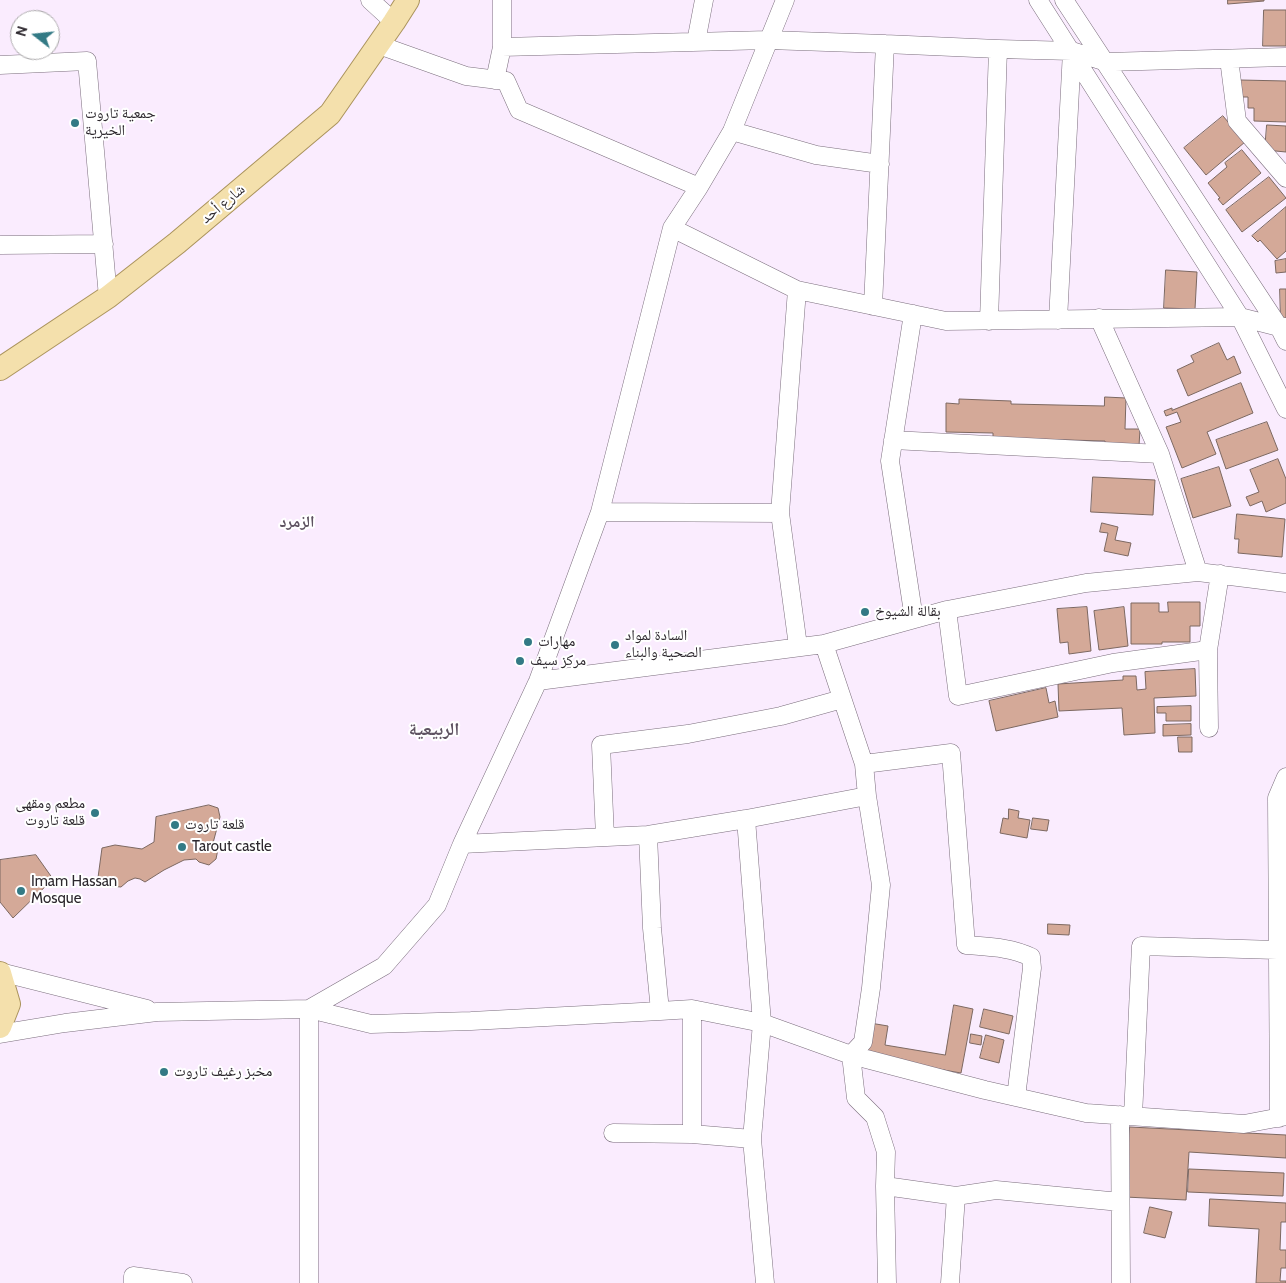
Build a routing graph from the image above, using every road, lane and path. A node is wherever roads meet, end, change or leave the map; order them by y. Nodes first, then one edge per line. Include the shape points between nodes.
1 (370, 0) edge
2 (408, 0) edge
3 (502, 0) edge
4 (704, 0) edge
5 (784, 0) edge
6 (1038, 0) edge
7 (1064, 0) edge
8 (394, 22) junction
9 (768, 40) junction
10 (696, 42) junction
11 (885, 44) junction
12 (379, 45) junction
13 (502, 46) junction
14 (998, 49) junction
15 (1072, 51) junction
16 (1286, 57) edge
17 (1230, 59) junction
18 (1106, 62) junction
19 (0, 65) edge
20 (495, 80) junction
21 (732, 131) junction
22 (880, 164) junction
23 (1286, 178) edge
24 (699, 187) junction
25 (672, 228) junction
26 (104, 244) junction
27 (0, 245) edge
28 (797, 290) junction
29 (108, 297) junction
30 (873, 306) junction
31 (913, 314) junction
32 (1240, 317) junction
33 (1100, 318) junction
34 (1058, 320) junction
35 (988, 321) junction
36 (1284, 331) edge
37 (0, 369) edge
38 (1286, 409) edge
39 (893, 440) junction
40 (1160, 454) junction
41 (600, 512) junction
42 (780, 512) junction
43 (1198, 572) junction
44 (1220, 574) junction
45 (1286, 583) edge
46 (947, 610) junction
47 (914, 619) junction
48 (824, 644) junction
49 (798, 646) junction
50 (1208, 650) junction
51 (538, 681) junction
52 (842, 699) junction
53 (1209, 728) dead end
54 (864, 764) junction
55 (1286, 777) edge
56 (867, 796) junction
57 (746, 819) junction
58 (648, 835) junction
59 (605, 837) junction
60 (462, 844) junction
61 (1278, 950) junction
62 (0, 972) edge
63 (309, 1009) junction
64 (692, 1009) junction
65 (660, 1011) junction
66 (157, 1012) junction
67 (762, 1023) junction
68 (0, 1027) edge
69 (0, 1034) edge
70 (851, 1055) junction
71 (1016, 1097) junction
72 (1127, 1116) junction
73 (1282, 1117) edge
74 (613, 1133) dead end
75 (692, 1134) junction
76 (752, 1139) junction
77 (885, 1186) junction
78 (956, 1196) junction
79 (1120, 1202) junction
80 (133, 1283) edge
81 (184, 1283) edge
82 (309, 1283) edge
83 (765, 1283) edge
84 (887, 1283) edge
85 (950, 1283) edge
86 (1120, 1283) edge

1 - 8 street
2 - 8 main road, شارع أحد
3 - 13 street
4 - 10 street
5 - 9 street
6 - 15 street
7 - 18 street
8 - 12 main road, شارع أحد
9 - 10 street
9 - 11 street
9 - 21 street
10 - 13 street
11 - 14 street
11 - 22 street
12 - 20 street via 466,76
12 - 29 main road, شارع أحد via 330,114
13 - 20 street
14 - 15 street
14 - 35 street
15 - 18 street
15 - 32 street
15 - 34 street
16 - 17 street
17 - 18 street
17 - 23 street via 1237,121
18 - 36 street
19 - 26 street via 87,61
20 - 24 street via 506,81 519,110
21 - 22 street via 816,155
21 - 24 street
22 - 30 street
24 - 25 street
25 - 28 street
25 - 41 street
26 - 27 street
26 - 29 street
28 - 30 street
28 - 42 street
29 - 37 main road, شارع أحد
30 - 31 street
31 - 35 street via 946,321
31 - 39 street
32 - 33 street
32 - 36 street
32 - 38 street
33 - 34 street
33 - 40 street
34 - 35 street
39 - 40 street
39 - 47 street via 890,461
40 - 43 street
41 - 42 street
41 - 51 street
42 - 49 street
43 - 44 street
43 - 46 street via 1086,583
44 - 45 street
44 - 50 street
46 - 47 street
46 - 50 street via 958,696 1114,663
47 - 48 street
48 - 49 street
48 - 52 street
49 - 51 street
50 - 53 street
51 - 60 street
52 - 54 street
52 - 59 street via 781,716 688,734 601,745
54 - 56 street
54 - 71 street via 951,753 966,945 1004,948 1031,956
55 - 61 street via 1276,798
56 - 57 street
56 - 70 street via 881,885 863,1042
57 - 58 street
57 - 67 street
58 - 59 street
58 - 65 street
59 - 60 street
60 - 63 street via 437,905 384,966
61 - 72 street via 1141,946
61 - 73 street
62 - 66 street
62 - 68 main road via 9,1004
63 - 65 street via 370,1024
63 - 66 street
63 - 82 street
64 - 65 street
64 - 67 street
64 - 75 street
66 - 69 street
67 - 70 street
67 - 76 street
70 - 71 street
70 - 77 street via 856,1098 875,1117 886,1152
71 - 72 street via 1086,1113
72 - 73 street via 1244,1124
72 - 79 street
74 - 75 street
75 - 76 street
76 - 83 street
77 - 78 street
77 - 84 street
78 - 79 street via 996,1190
78 - 85 street
79 - 86 street
80 - 81 street via 133,1276

